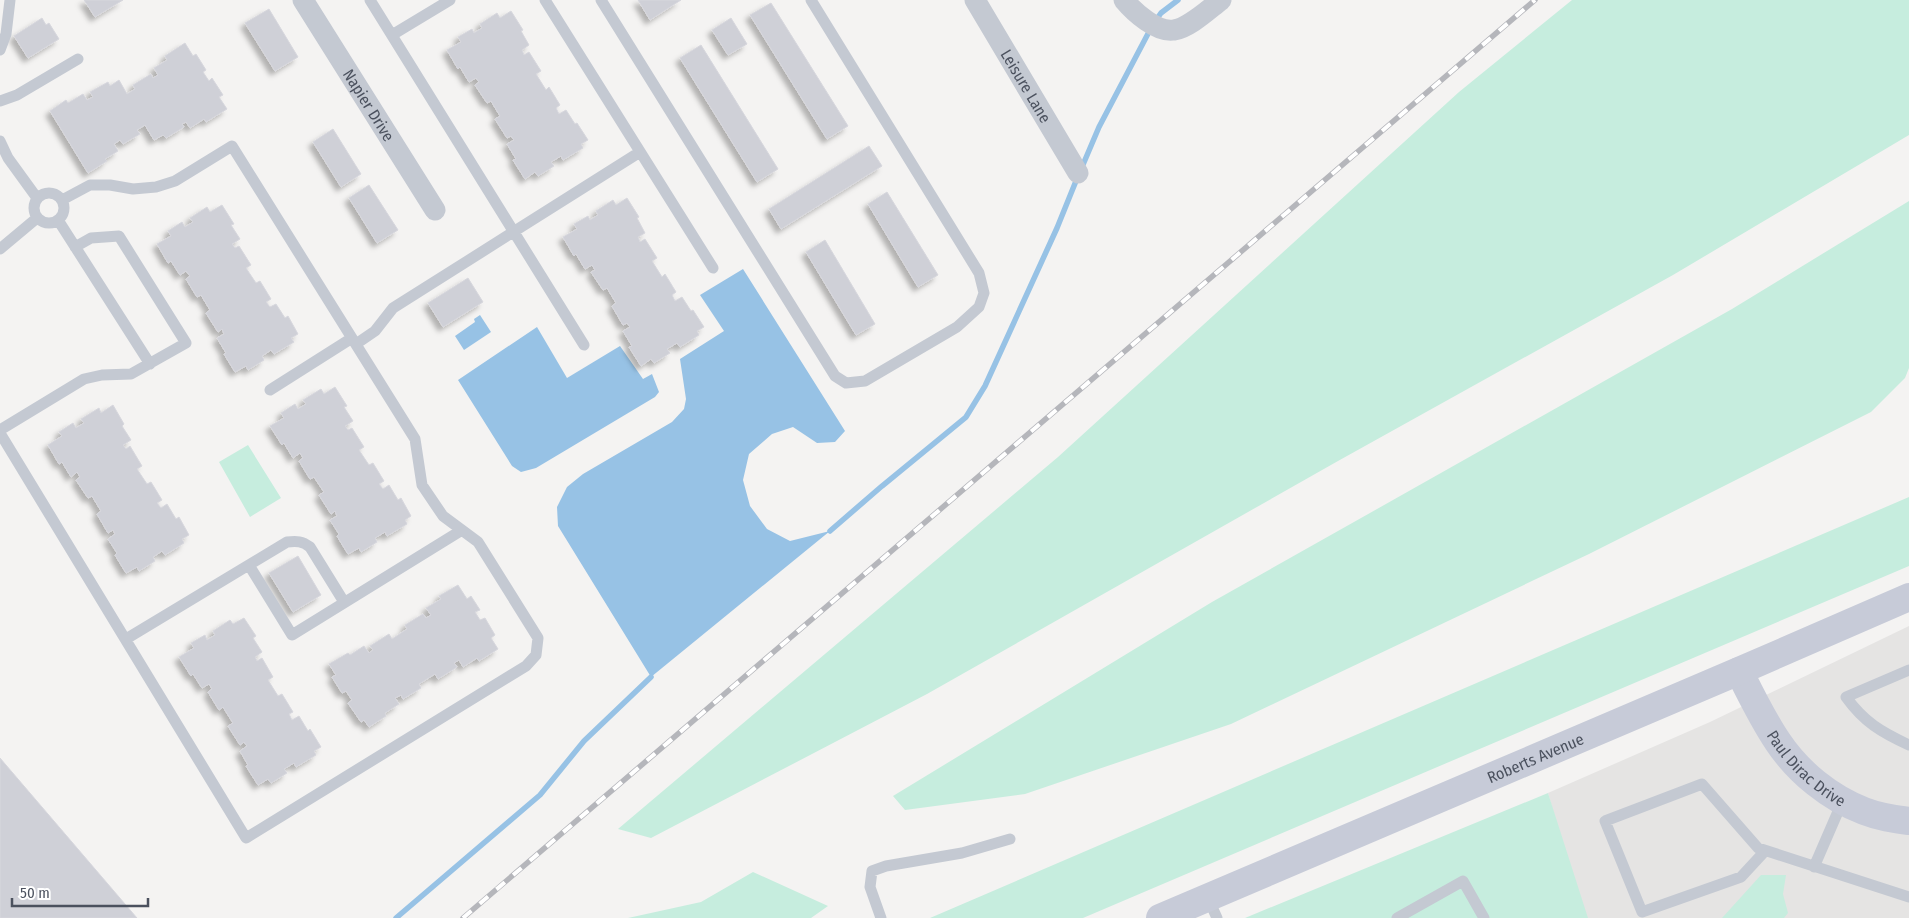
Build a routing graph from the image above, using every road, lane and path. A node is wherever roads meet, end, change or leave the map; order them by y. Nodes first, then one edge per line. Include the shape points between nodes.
1 (10, 0) edge
2 (303, 0) edge
3 (370, 0) edge
4 (450, 0) edge
5 (545, 0) edge
6 (601, 0) edge
7 (811, 0) edge
8 (975, 0) edge
9 (1124, 0) edge
10 (1221, 0) edge
11 (4, 17) edge
12 (392, 35) junction
13 (0, 50) edge
14 (78, 59) dead end
15 (0, 101) edge
16 (0, 141) edge
17 (640, 152) junction
18 (1078, 173) dead end
19 (37, 198) junction
20 (62, 200) junction
21 (435, 210) dead end
22 (37, 218) junction
23 (58, 220) junction
24 (515, 231) junction
25 (75, 247) junction
26 (0, 249) edge
27 (713, 268) dead end
28 (354, 341) junction
29 (584, 345) dead end
30 (150, 364) junction
31 (270, 390) dead end
32 (0, 431) edge
33 (462, 530) junction
34 (249, 565) junction
35 (1909, 597) edge
36 (344, 602) junction
37 (126, 639) junction
38 (1909, 670) edge
39 (1739, 671) junction
40 (1909, 745) edge
41 (1843, 800) junction
42 (1909, 821) edge
43 (1010, 839) dead end
44 (1765, 850) junction
45 (1814, 867) junction
46 (1909, 897) edge
47 (1213, 908) edge
48 (1637, 915) edge
49 (881, 918) edge
50 (1160, 918) edge
51 (1398, 918) edge
52 (1484, 918) edge

1 - 11 lane
2 - 21 street, Napier Drive
3 - 12 lane
4 - 12 lane
5 - 17 lane
6 - 7 lane via 835,376 846,384 865,381 956,327 979,307 984,293 978,273
8 - 18 street, Leisure Lane
9 - 10 street via 1133,11 1159,27 1174,30
11 - 13 lane via 6,34
12 - 24 lane
14 - 15 lane via 17,95
16 - 19 lane via 8,158
17 - 24 lane
17 - 27 lane
19 - 20 lane via 48,193
19 - 22 lane via 33,208
20 - 23 lane via 63,215
20 - 28 lane via 90,185 133,189 175,181 232,146
22 - 23 lane via 46,224
22 - 26 lane
23 - 25 lane
24 - 28 lane via 392,308 375,331
24 - 29 lane
25 - 30 lane
25 - 30 lane via 91,238 119,236 186,342
28 - 31 lane
28 - 33 lane via 415,439 422,485 443,516
30 - 32 lane via 130,374 84,379
32 - 37 lane
33 - 36 lane
33 - 37 lane via 478,542 538,638 536,655 526,666 246,838
34 - 36 lane via 287,542 304,542
34 - 36 lane via 292,635
34 - 37 lane
35 - 39 street, Roberts Avenue
38 - 40 lane via 1846,696 1869,724
39 - 41 street, Paul Dirac Drive via 1792,761 1814,781
39 - 47 street, Roberts Avenue
41 - 42 street, Paul Dirac Drive via 1864,811
41 - 45 lane
43 - 49 lane via 962,853 872,871 870,887
44 - 45 lane
44 - 48 lane via 1741,877
44 - 48 lane via 1758,848 1702,784 1605,821
45 - 46 lane
47 - 50 street, Roberts Avenue
51 - 52 lane via 1463,881

